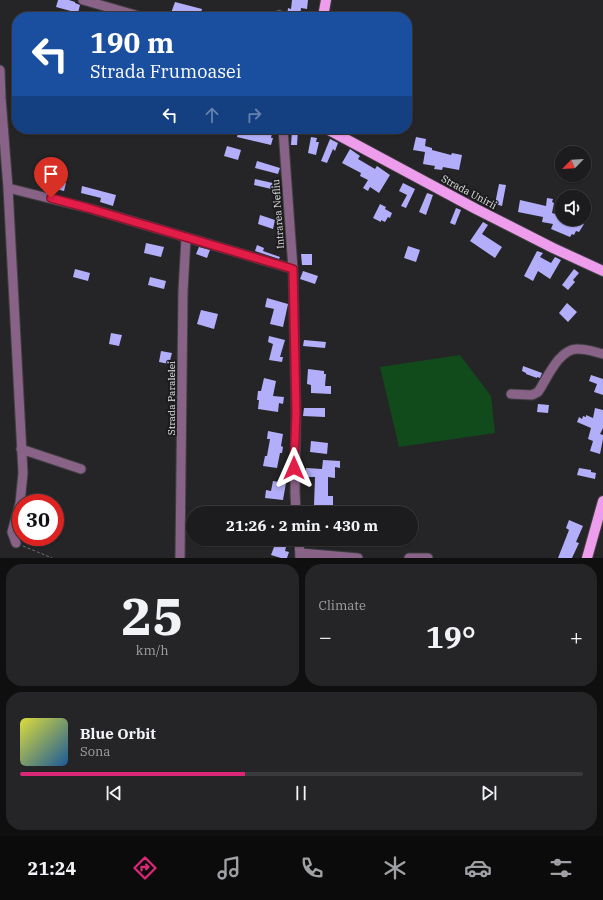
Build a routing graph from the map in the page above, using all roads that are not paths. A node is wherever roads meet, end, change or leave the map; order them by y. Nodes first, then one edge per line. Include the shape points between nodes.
1 (83, 0) edge
2 (326, 0) edge
3 (125, 12) edge
4 (324, 12) edge
5 (0, 70) edge
6 (284, 134) edge
7 (336, 134) edge
8 (8, 188) junction
9 (186, 238) junction
10 (293, 269) junction
11 (603, 270) edge
12 (603, 354) edge
13 (511, 394) dead end
14 (21, 450) junction
15 (81, 469) dead end
16 (21, 494) edge
17 (603, 501) edge
18 (296, 506) edge
19 (299, 546) edge
20 (300, 556) edge
21 (180, 558) edge
22 (358, 558) edge
23 (409, 558) edge
24 (428, 558) edge
25 (587, 558) edge

1 - 3 street
2 - 4 main road
5 - 8 street
6 - 10 street, Intrarea Nefliu
7 - 11 main road, Strada Unirii via 476,209
8 - 9 street via 82,206
8 - 14 street
9 - 10 street
9 - 21 street, Strada Paralelei
10 - 18 street, Intrarea Nefliu
12 - 13 street via 570,350 554,365 538,392 532,395
14 - 15 street
14 - 16 street via 23,473
17 - 25 main road
19 - 20 street
20 - 22 street
23 - 24 street

